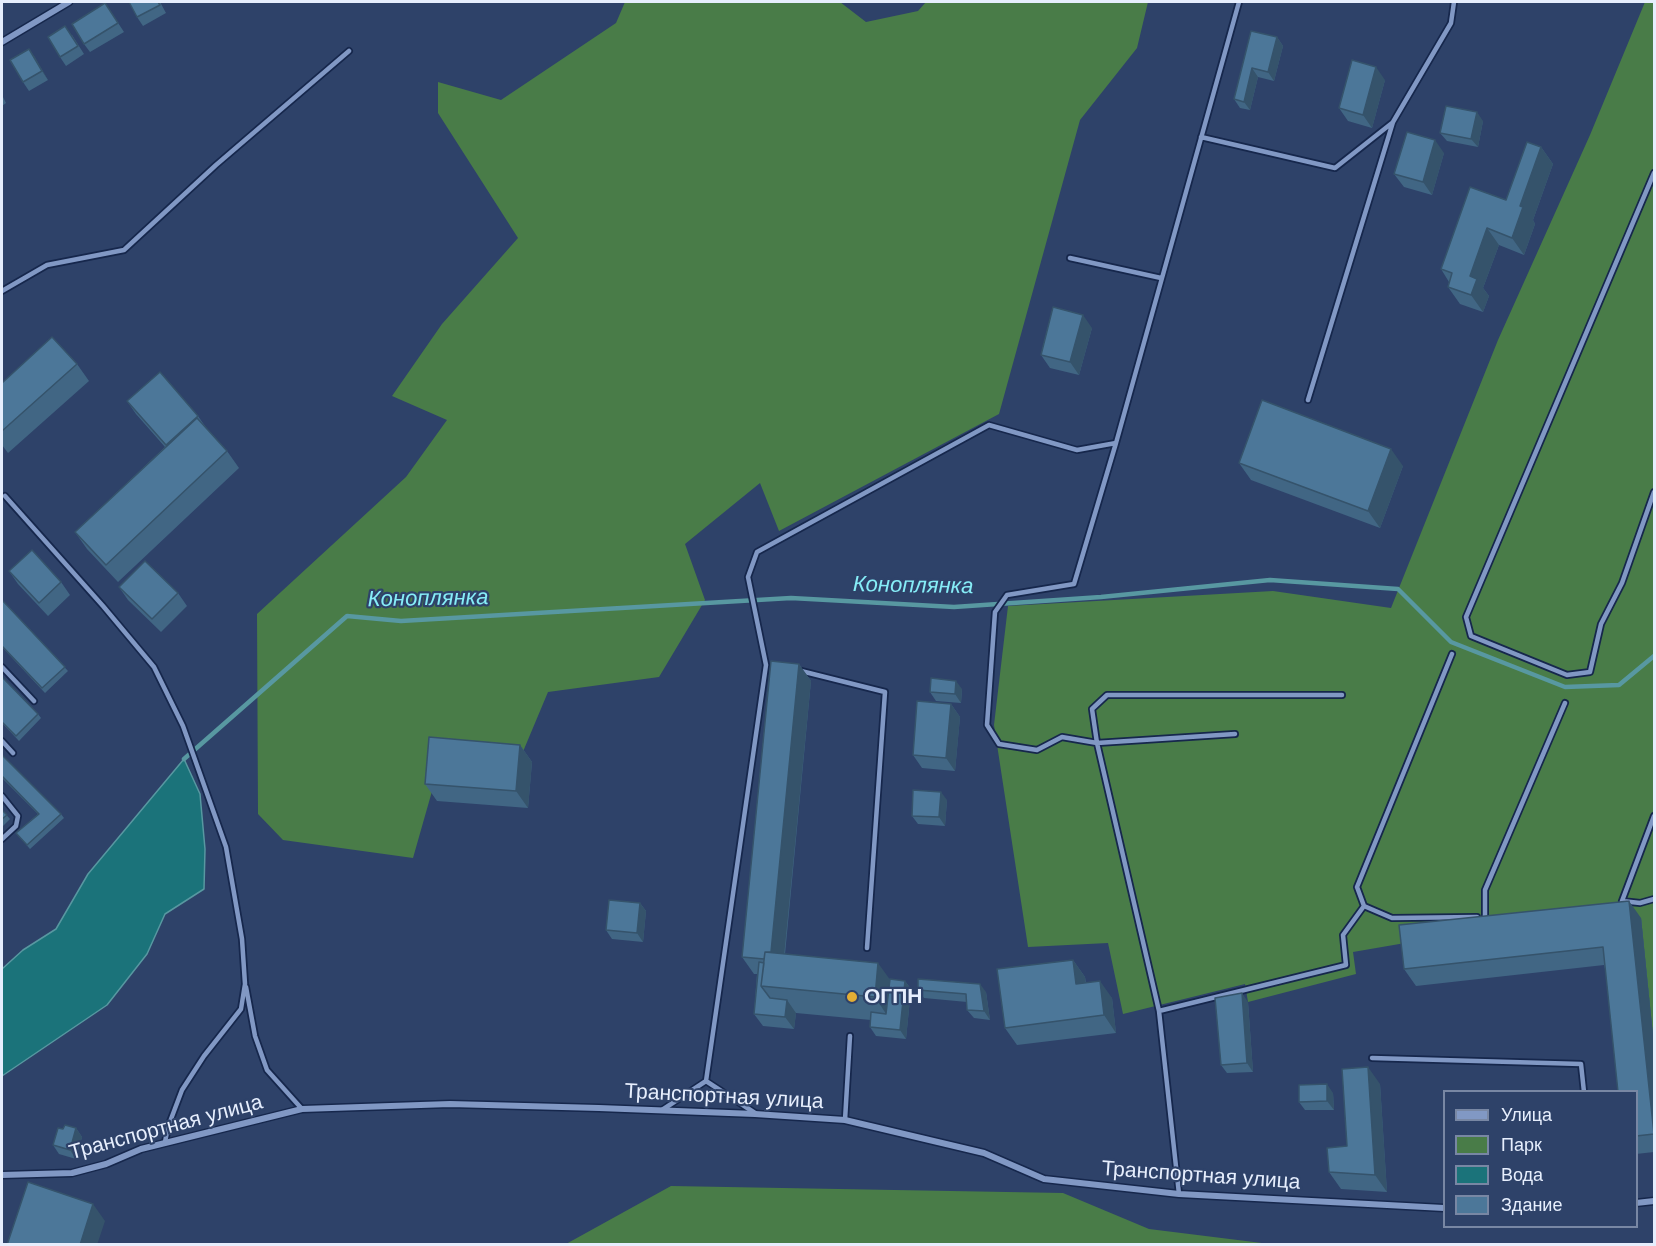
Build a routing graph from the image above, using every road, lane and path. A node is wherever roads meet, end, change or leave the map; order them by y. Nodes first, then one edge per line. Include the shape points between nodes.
1 (69, 2) edge
2 (1239, 2) edge
3 (1454, 2) edge
4 (2, 42) edge
5 (349, 51) dead end
6 (1393, 122) junction
7 (1201, 137) junction
8 (1654, 172) edge
9 (1070, 258) dead end
10 (1161, 278) junction
11 (2, 291) edge
12 (1308, 400) dead end
13 (1116, 443) junction
14 (1654, 492) edge
15 (4, 496) dead end
16 (1452, 654) dead end
17 (766, 665) junction
18 (776, 666) edge
19 (2, 667) edge
20 (796, 670) edge
21 (1342, 695) dead end
22 (34, 701) dead end
23 (1564, 703) dead end
24 (1235, 734) dead end
25 (2, 741) edge
26 (1097, 743) junction
27 (13, 753) dead end
28 (2, 796) edge
29 (1654, 816) edge
30 (2, 839) edge
31 (1654, 899) edge
32 (1622, 900) junction
33 (1364, 906) junction
34 (1616, 907) edge
35 (1497, 916) edge
36 (1485, 917) junction
37 (867, 948) dead end
38 (245, 984) junction
39 (1159, 1011) junction
40 (850, 1036) dead end
41 (1372, 1058) dead end
42 (706, 1081) junction
43 (1584, 1090) edge
44 (302, 1109) junction
45 (662, 1110) junction
46 (755, 1114) junction
47 (845, 1120) junction
48 (165, 1142) junction
49 (2, 1175) edge
50 (1179, 1194) junction
51 (1654, 1201) edge
52 (1638, 1203) edge
53 (1443, 1208) edge

1 - 4 street
2 - 7 lane
3 - 6 lane via 1451,23
5 - 11 lane via 124,250 46,265
6 - 7 lane via 1335,168
6 - 12 lane
7 - 10 lane
8 - 14 lane via 1466,617 1471,636 1567,675 1590,672 1601,624 1622,583
9 - 10 lane
10 - 13 lane
13 - 17 lane via 1077,450 989,425 757,552 748,577
13 - 26 lane via 1074,584 1007,595 995,612 987,725 999,744 1037,750 1062,737
15 - 38 lane via 154,667 183,726 226,847 242,939
16 - 33 lane via 1357,887
17 - 18 lane
17 - 42 lane
19 - 22 lane
20 - 37 lane via 885,692
21 - 26 lane via 1107,695 1092,709
23 - 36 lane via 1485,890
24 - 26 lane
25 - 27 lane
26 - 39 lane
28 - 30 lane via 18,816 16,826
29 - 32 lane
31 - 32 lane via 1640,903
32 - 34 lane
33 - 36 lane via 1392,918
33 - 39 lane via 1343,935 1346,965
35 - 36 lane
38 - 44 lane via 255,1036 267,1070
38 - 48 lane via 241,1009 182,1090
39 - 50 lane
40 - 47 lane
41 - 43 lane via 1581,1064
42 - 45 lane
42 - 46 lane
44 - 45 street, Транспортная улица via 450,1104
44 - 48 street, Транспортная улица
45 - 46 street, Транспортная улица
46 - 47 street, Транспортная улица
47 - 50 street, Транспортная улица via 984,1153 1044,1179
48 - 49 street, Транспортная улица via 72,1173
50 - 53 street, Транспортная улица
51 - 52 street

